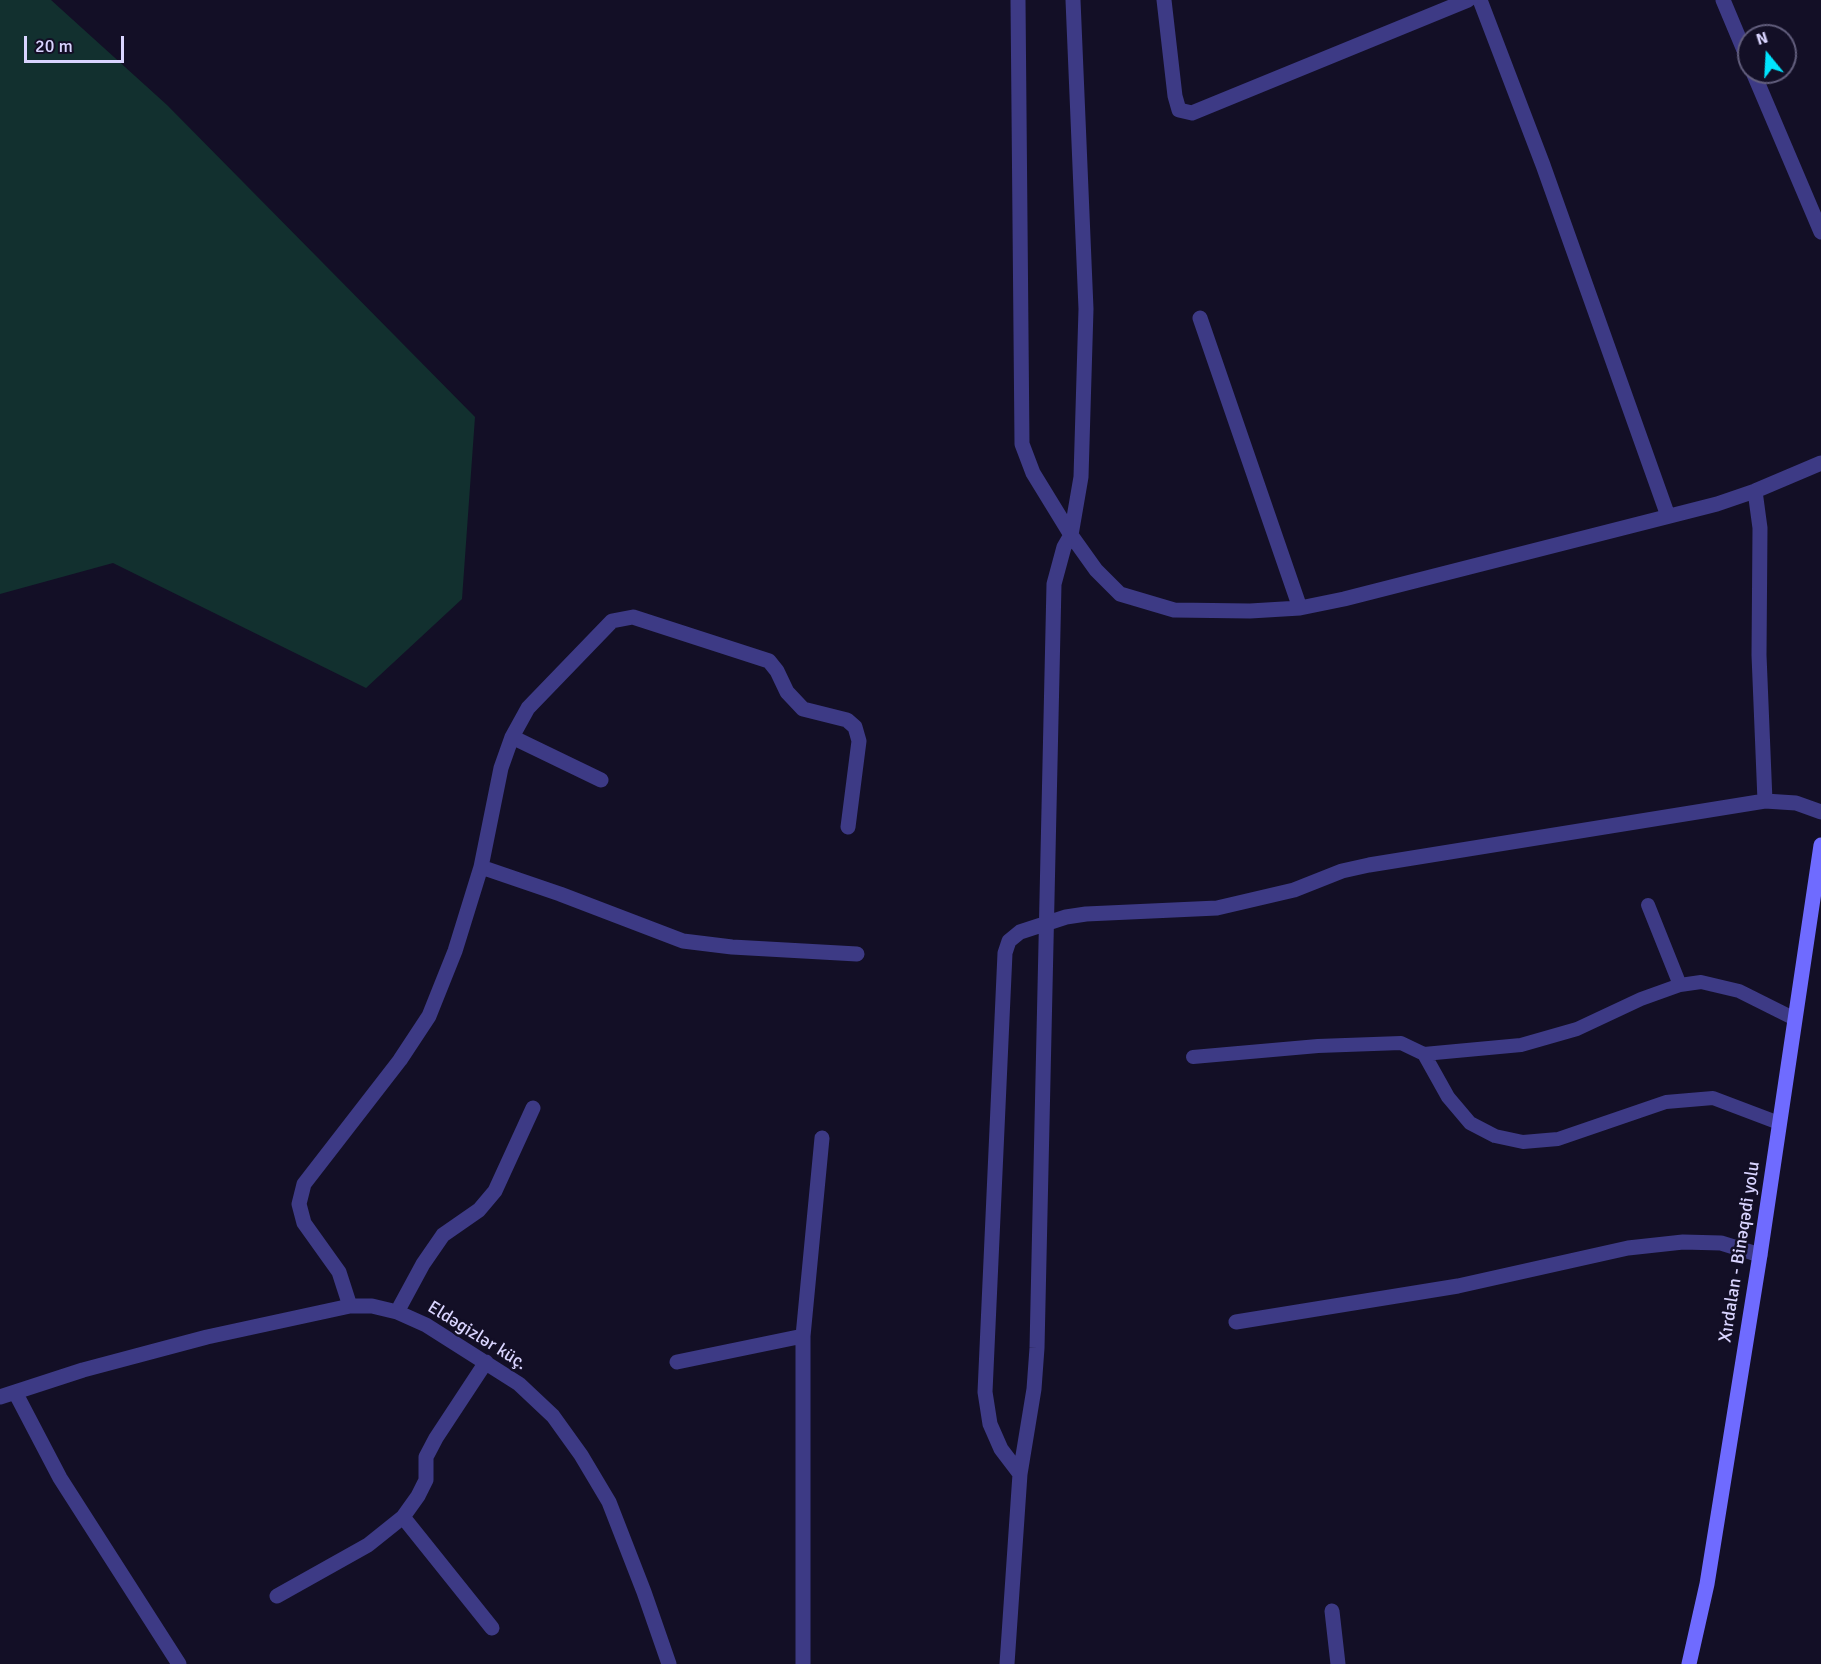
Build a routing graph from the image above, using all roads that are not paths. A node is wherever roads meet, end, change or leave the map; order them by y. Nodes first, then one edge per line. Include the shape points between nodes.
1 (1018, 0) edge
2 (1073, 0) edge
3 (1164, 0) edge
4 (1468, 0) edge
5 (1480, 0) edge
6 (1723, 0) edge
7 (1737, 33) edge
8 (1758, 84) edge
9 (1821, 232) edge
10 (1200, 318) dead end
11 (1821, 463) edge
12 (1755, 491) junction
13 (1668, 516) junction
14 (1071, 535) junction
15 (1300, 608) junction
16 (512, 738) junction
17 (601, 780) dead end
18 (1765, 801) junction
19 (1821, 812) edge
20 (848, 826) dead end
21 (1821, 845) edge
22 (481, 867) junction
23 (1648, 905) dead end
24 (1046, 923) junction
25 (857, 954) dead end
26 (1680, 985) junction
27 (1795, 1019) junction
28 (1424, 1054) junction
29 (1193, 1057) dead end
30 (533, 1108) dead end
31 (1779, 1123) junction
32 (822, 1138) dead end
33 (1760, 1255) junction
34 (350, 1306) junction
35 (397, 1312) junction
36 (1236, 1322) dead end
37 (803, 1336) junction
38 (486, 1362) junction
39 (677, 1362) dead end
40 (7, 1394) edge
41 (1020, 1474) junction
42 (403, 1516) junction
43 (277, 1596) dead end
44 (1332, 1611) dead end
45 (492, 1628) dead end
46 (179, 1664) edge
47 (669, 1664) edge
48 (802, 1664) edge
49 (1007, 1664) edge
50 (1338, 1664) edge
51 (1689, 1664) edge

1 - 14 street via 1022,444 1033,473
2 - 14 street via 1086,309 1081,477
3 - 4 street via 1175,96 1179,110 1192,113
5 - 13 street
6 - 7 street
8 - 9 street
10 - 15 street
11 - 12 street
12 - 13 street
12 - 18 street via 1760,528 1759,654
13 - 15 street
14 - 15 street via 1096,570 1120,594 1174,610
14 - 24 street via 1054,584
16 - 17 street
16 - 20 street via 528,708 612,621 633,617 769,661 803,710 847,720 855,727 859,741
16 - 22 street via 501,768
18 - 19 street via 1796,803
18 - 24 street via 1369,865 1294,890 1217,908 1086,914
21 - 27 main road, Xırdalan - Binəqədi yolu
22 - 25 street via 684,941
22 - 34 street via 429,1016 304,1184 299,1204 304,1223 339,1272
23 - 26 lane
24 - 41 street via 1036,1348 1034,1389
24 - 41 street via 1020,932 1009,941 1005,952 985,1392 990,1424 1001,1449
26 - 27 lane via 1701,982 1739,991
26 - 28 lane via 1577,1029 1521,1045
27 - 31 main road, Xırdalan - Binəqədi yolu
28 - 29 lane via 1401,1043
28 - 31 lane via 1448,1096 1470,1123 1495,1136 1523,1142 1558,1139 1666,1102 1713,1098
30 - 35 street via 495,1191 479,1210 443,1235
31 - 33 main road, Xırdalan - Binəqədi yolu
32 - 37 street
33 - 36 street via 1721,1243 1683,1242 1629,1248 1458,1286
33 - 51 main road, Xırdalan - Binəqədi yolu via 1707,1584
34 - 35 street, Eldəgizlər küç.
34 - 40 street, Eldəgizlər küç. via 207,1337
35 - 38 street, Eldəgizlər küç.
37 - 39 street
37 - 48 street
38 - 42 street via 436,1438 426,1457 426,1480
38 - 47 street, Eldəgizlər küç. via 519,1384 553,1416 581,1455 609,1503
40 - 46 street
41 - 49 street
42 - 43 street via 368,1545
42 - 45 street
44 - 50 street

